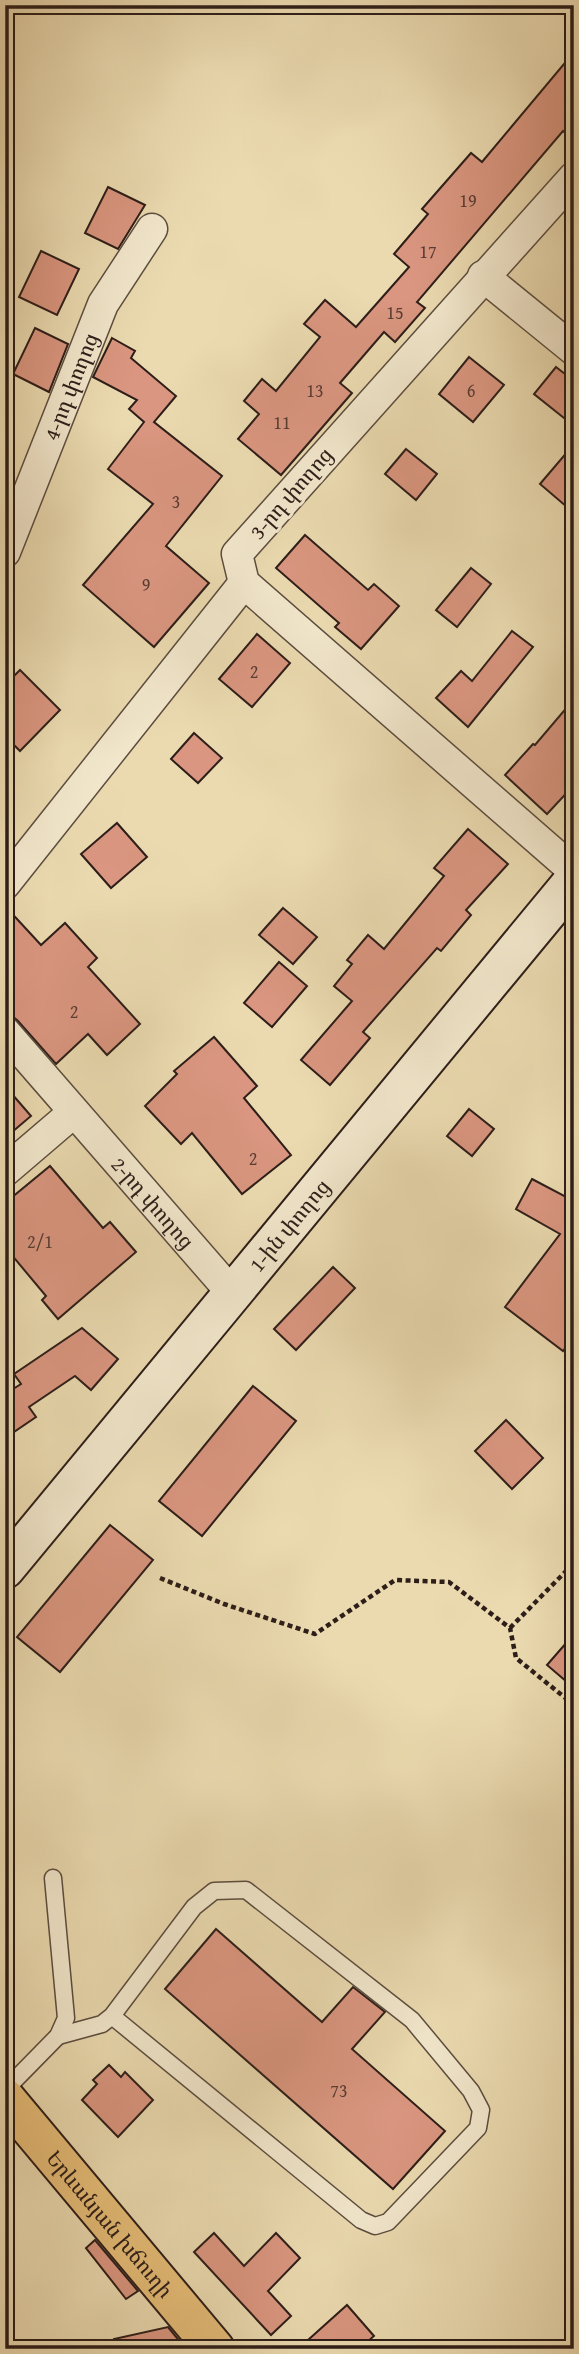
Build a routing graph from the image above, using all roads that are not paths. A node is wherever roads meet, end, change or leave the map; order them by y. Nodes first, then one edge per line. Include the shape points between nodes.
1 (574, 177) edge
2 (152, 229) dead end
3 (483, 276) junction
4 (574, 350) edge
5 (5, 552) edge
6 (244, 583) junction
7 (574, 871) edge
8 (574, 880) edge
9 (5, 884) edge
10 (5, 1032) edge
11 (74, 1112) junction
12 (5, 1171) edge
13 (232, 1293) junction
14 (5, 1569) edge
15 (52, 1878) dead end
16 (112, 2016) junction
17 (58, 2036) junction
18 (5, 2090) edge
19 (5, 2098) edge
20 (215, 2349) edge

1 - 3 street, 3-րդ փողոց
2 - 5 street, 4-րդ փողոց via 103,304
3 - 4 street
3 - 6 street, 3-րդ փողոց via 237,554
6 - 7 street
6 - 9 street
8 - 13 main road, 1-ին փողոց
10 - 11 street, 2-րդ փողոց
11 - 12 street
11 - 13 street, 2-րդ փողոց
13 - 14 main road, 1-ին փողոց
15 - 17 lane via 66,2018
16 - 16 lane via 194,1908 214,1891 246,1891 411,2021 471,2091 481,2110 478,2128 388,2222 375,2226 360,2220
16 - 17 lane via 102,2024
17 - 18 lane
19 - 20 main road, Երևանյան խճուղի

